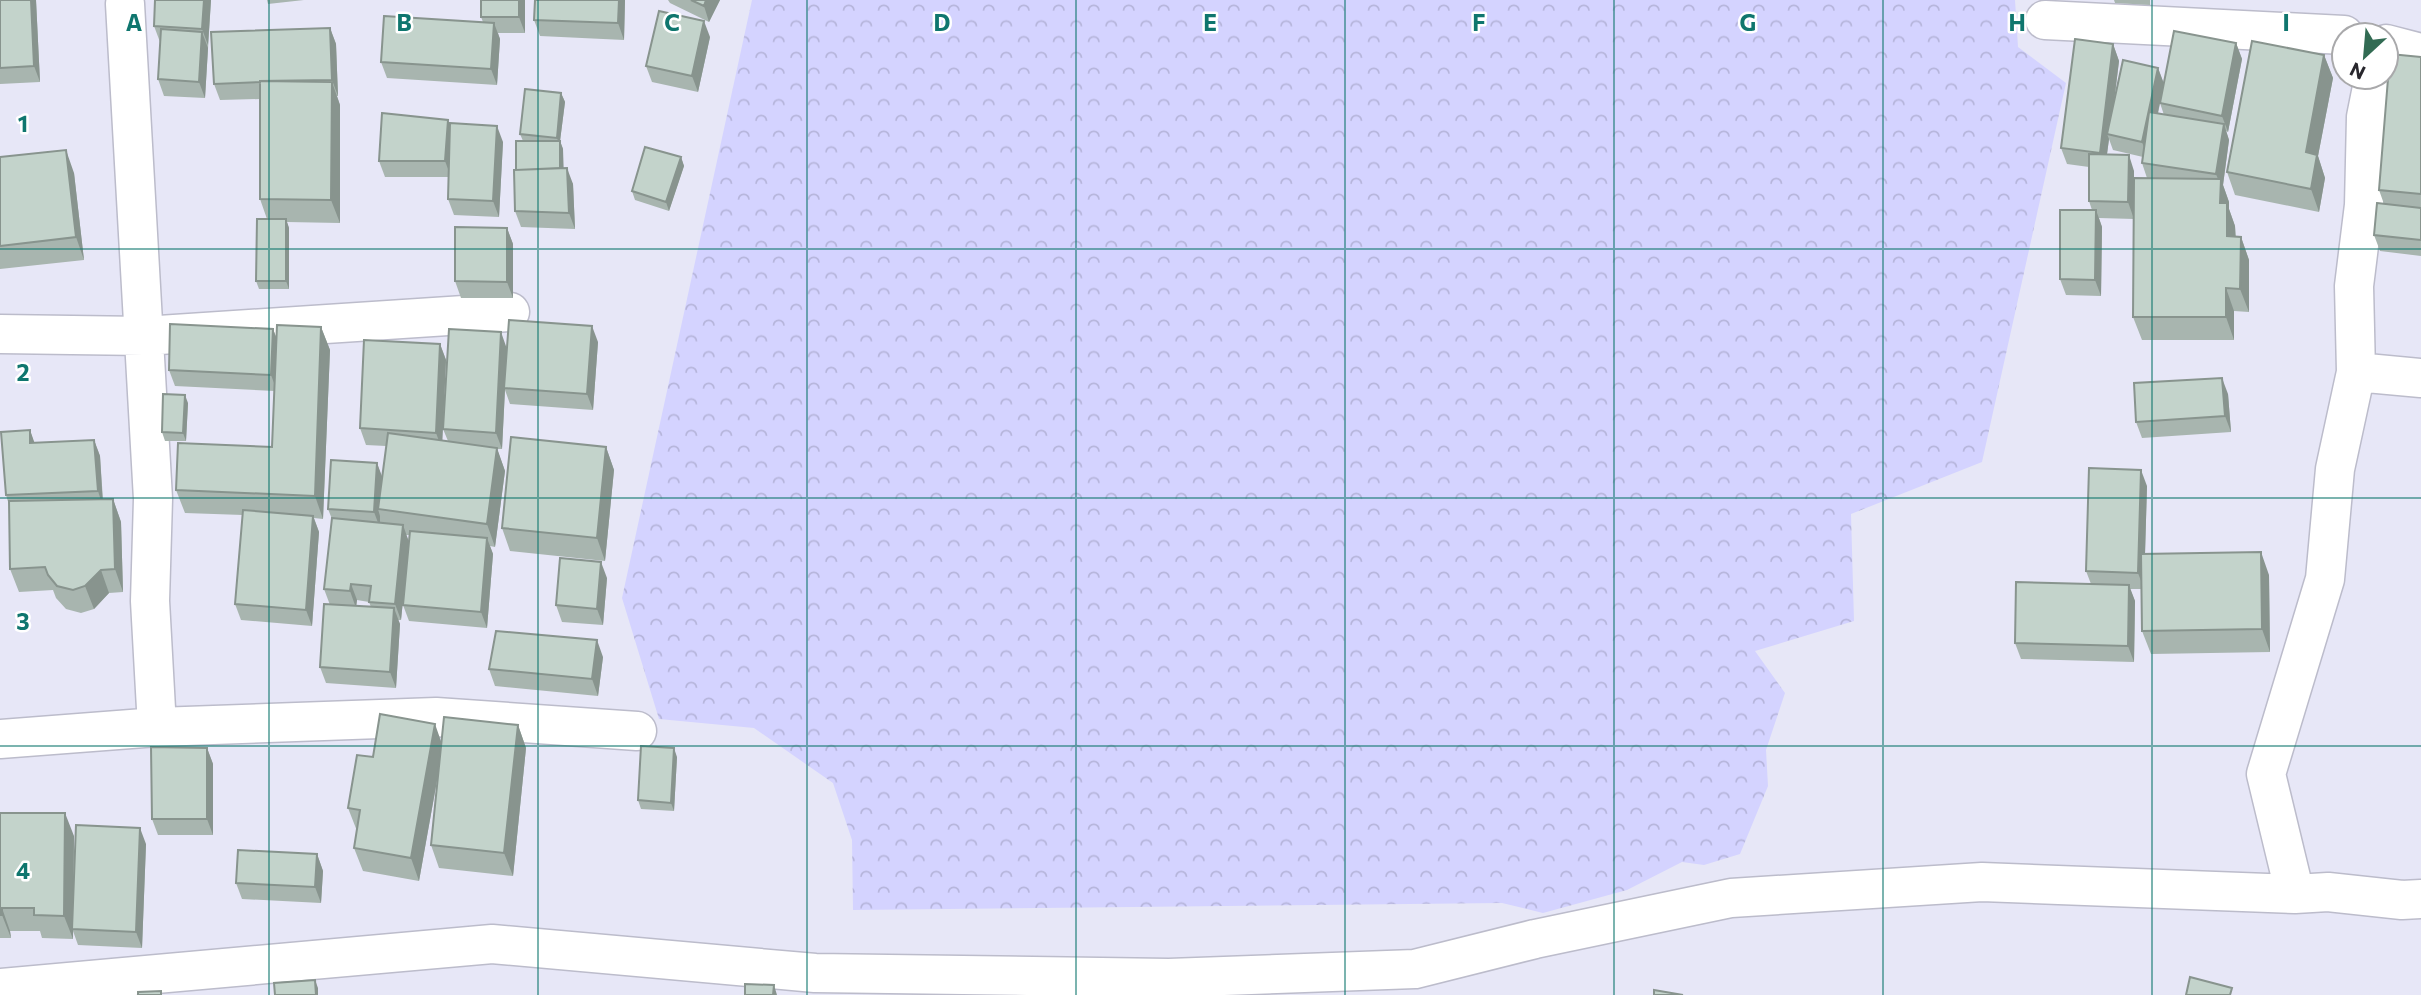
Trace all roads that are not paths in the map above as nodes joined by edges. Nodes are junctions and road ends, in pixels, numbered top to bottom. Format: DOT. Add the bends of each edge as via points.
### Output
graph roads {
  1 [pos="125,4"];
  2 [pos="2046,20"];
  3 [pos="2330,34"];
  4 [pos="2400,48"];
  5 [pos="2421,53"];
  6 [pos="2372,91"];
  7 [pos="510,312"];
  8 [pos="0,334"];
  9 [pos="144,336"];
  10 [pos="2356,372"];
  11 [pos="2421,378"];
  12 [pos="157,727"];
  13 [pos="638,731"];
  14 [pos="0,739"];
  15 [pos="2295,894"];
  16 [pos="2421,899"];
  17 [pos="0,988"];
  1 -- 9 [label="street"];
  2 -- 3 [label="street"];
  4 -- 5 [label="street"];
  6 -- 10 [label="street" via="2354,286"];
  7 -- 9 [label="street"];
  8 -- 9 [label="street"];
  9 -- 12 [label="street" via="153,499 150,601"];
  10 -- 11 [label="street"];
  10 -- 15 [label="street" via="2335,468 2325,579 2266,774"];
  12 -- 13 [label="street" via="436,717"];
  12 -- 14 [label="street"];
  15 -- 16 [label="street"];
  15 -- 17 [label="street" via="1982,882 1731,898 1415,969 1169,978 815,973 492,944"];
}
